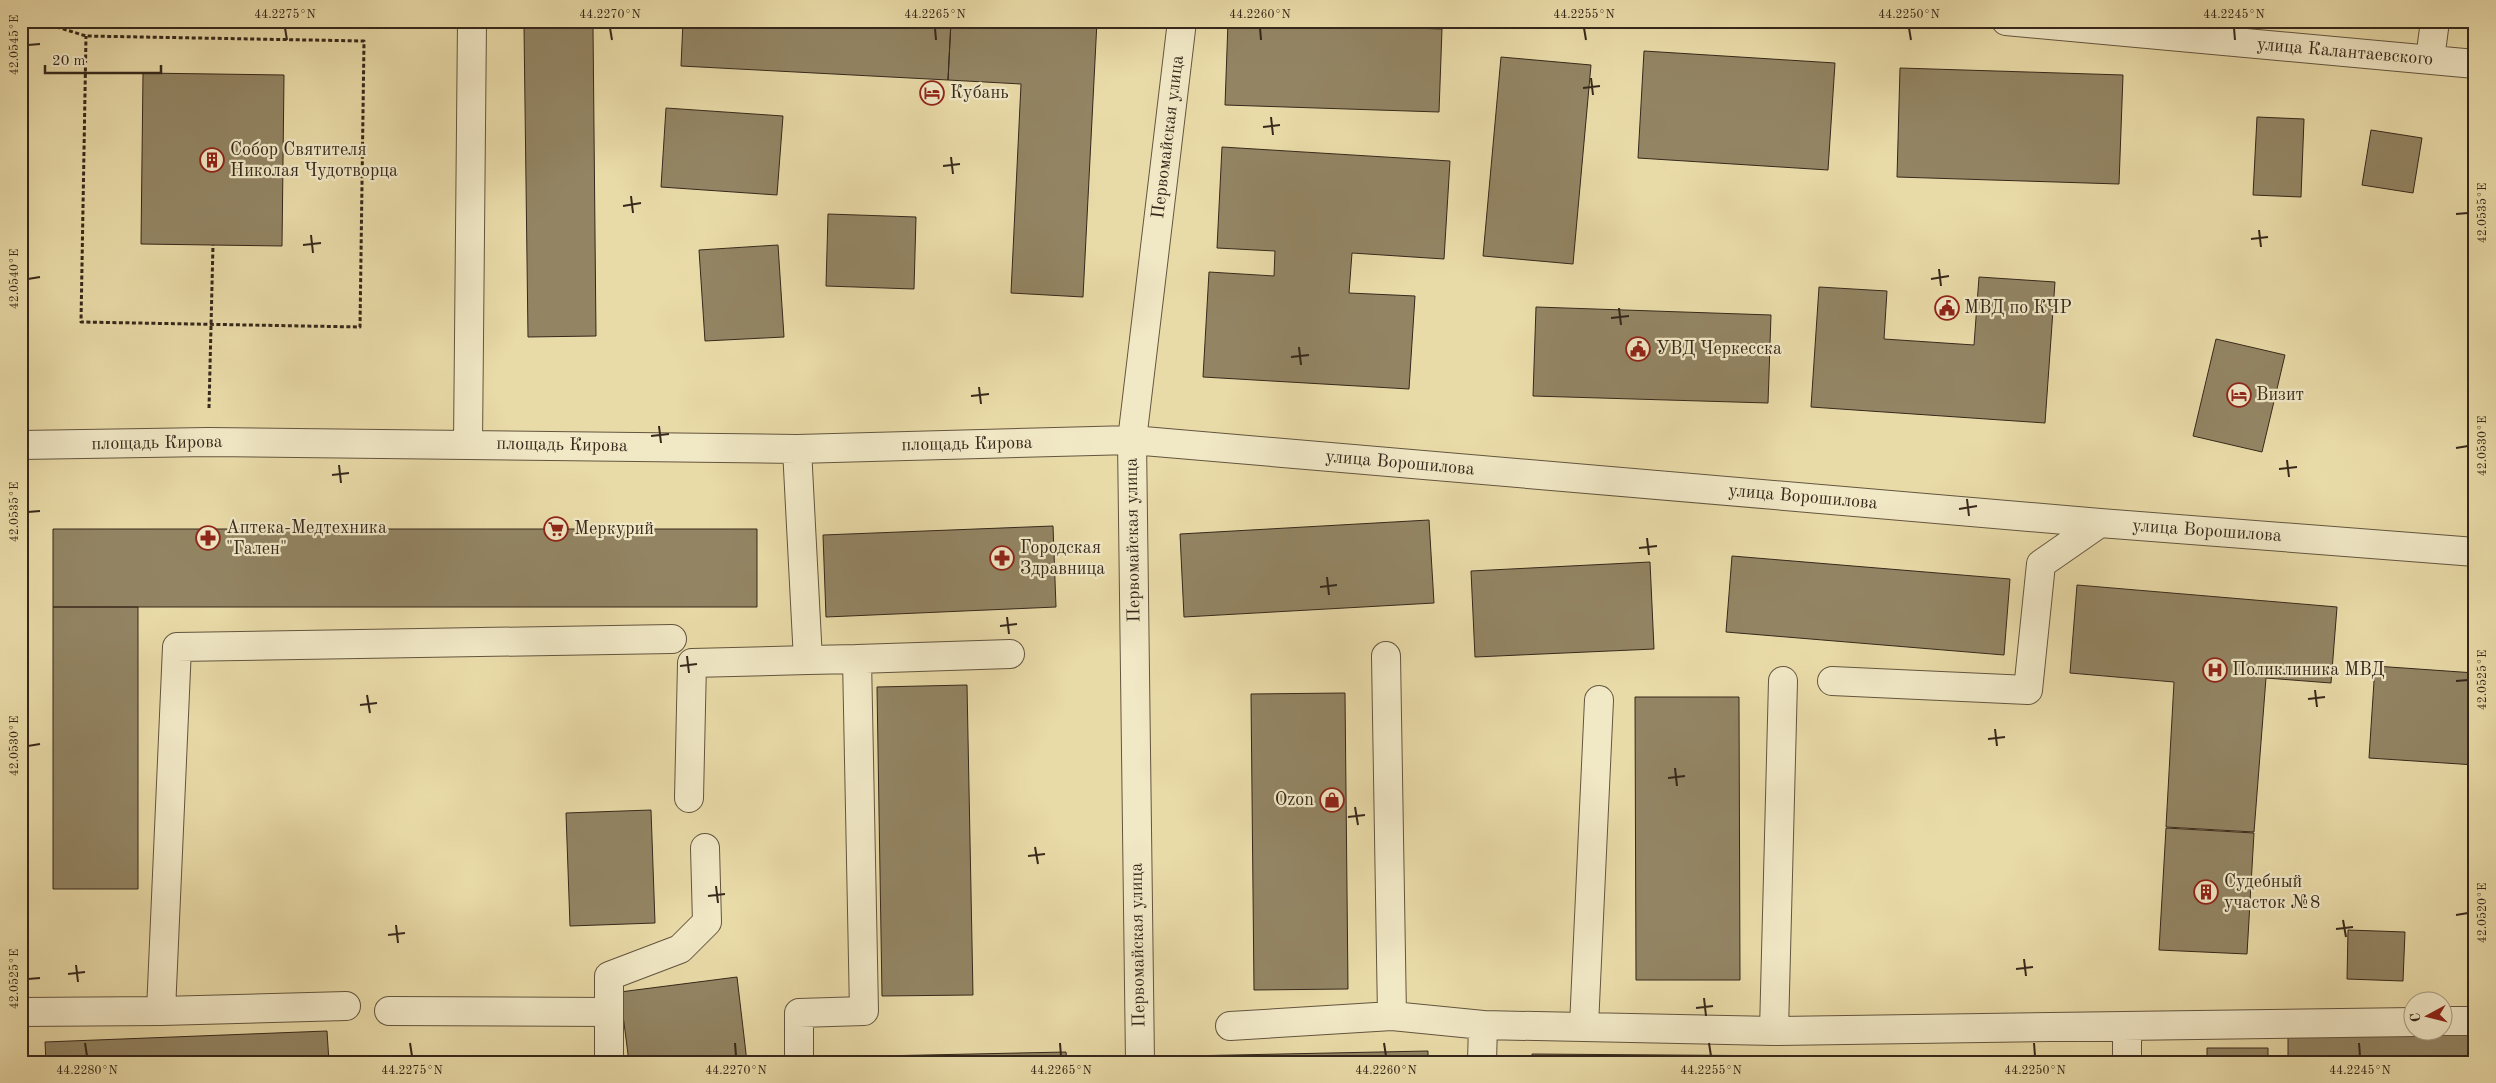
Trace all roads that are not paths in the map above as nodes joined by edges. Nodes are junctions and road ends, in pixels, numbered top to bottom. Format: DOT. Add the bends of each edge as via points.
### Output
graph roads {
  1 [pos="472,21"];
  2 [pos="1182,21"];
  3 [pos="2006,21"];
  4 [pos="2435,21"];
  5 [pos="2430,59"];
  6 [pos="2475,64"];
  7 [pos="1132,440"];
  8 [pos="468,444"];
  9 [pos="21,445"];
  10 [pos="797,449"];
  11 [pos="2100,523"];
  12 [pos="2475,552"];
  13 [pos="672,639"];
  14 [pos="1010,654"];
  15 [pos="1386,656"];
  16 [pos="856,659"];
  17 [pos="808,660"];
  18 [pos="1784,681"];
  19 [pos="1832,681"];
  20 [pos="1600,700"];
  21 [pos="688,798"];
  22 [pos="705,848"];
  23 [pos="346,1006"];
  24 [pos="161,1011"];
  25 [pos="21,1012"];
  26 [pos="389,1012"];
  27 [pos="609,1012"];
  28 [pos="1392,1016"];
  29 [pos="2475,1021"];
  30 [pos="2404,1022"];
  31 [pos="2454,1022"];
  32 [pos="1483,1025"];
  33 [pos="1230,1026"];
  34 [pos="1584,1026"];
  35 [pos="2127,1026"];
  36 [pos="1774,1030"];
  37 [pos="609,1062"];
  38 [pos="799,1062"];
  39 [pos="1140,1062"];
  40 [pos="1482,1062"];
  41 [pos="2127,1062"];
  1 -- 8 [label="street"];
  2 -- 7 [label="street, Первомайская улица"];
  3 -- 5 [label="street, улица Калантаевского"];
  4 -- 5 [label="street"];
  5 -- 6 [label="street, улица Калантаевского"];
  7 -- 10 [label="street, площадь Кирова"];
  7 -- 11 [label="street, улица Ворошилова"];
  7 -- 39 [label="street, Первомайская улица"];
  8 -- 9 [label="street, площадь Кирова" via="208,442"];
  8 -- 10 [label="street, площадь Кирова"];
  10 -- 17 [label="street"];
  11 -- 12 [label="street, улица Ворошилова"];
  11 -- 19 [label="street" via="2041,564 2028,690"];
  13 -- 24 [label="street" via="177,647"];
  14 -- 16 [label="street"];
  15 -- 28 [label="street"];
  16 -- 17 [label="street"];
  16 -- 38 [label="street" via="864,1011 799,1013"];
  17 -- 21 [label="street" via="692,663"];
  18 -- 36 [label="street"];
  20 -- 34 [label="street"];
  22 -- 27 [label="street" via="707,922 680,949 609,976"];
  23 -- 24 [label="street"];
  24 -- 25 [label="street"];
  26 -- 27 [label="street"];
  27 -- 37 [label="street"];
  28 -- 32 [label="street"];
  28 -- 33 [label="street"];
  29 -- 31 [label="street"];
  30 -- 35 [label="street"];
  32 -- 34 [label="street"];
  32 -- 40 [label="street"];
  34 -- 36 [label="street"];
  35 -- 36 [label="street"];
  35 -- 41 [label="street"];
}
